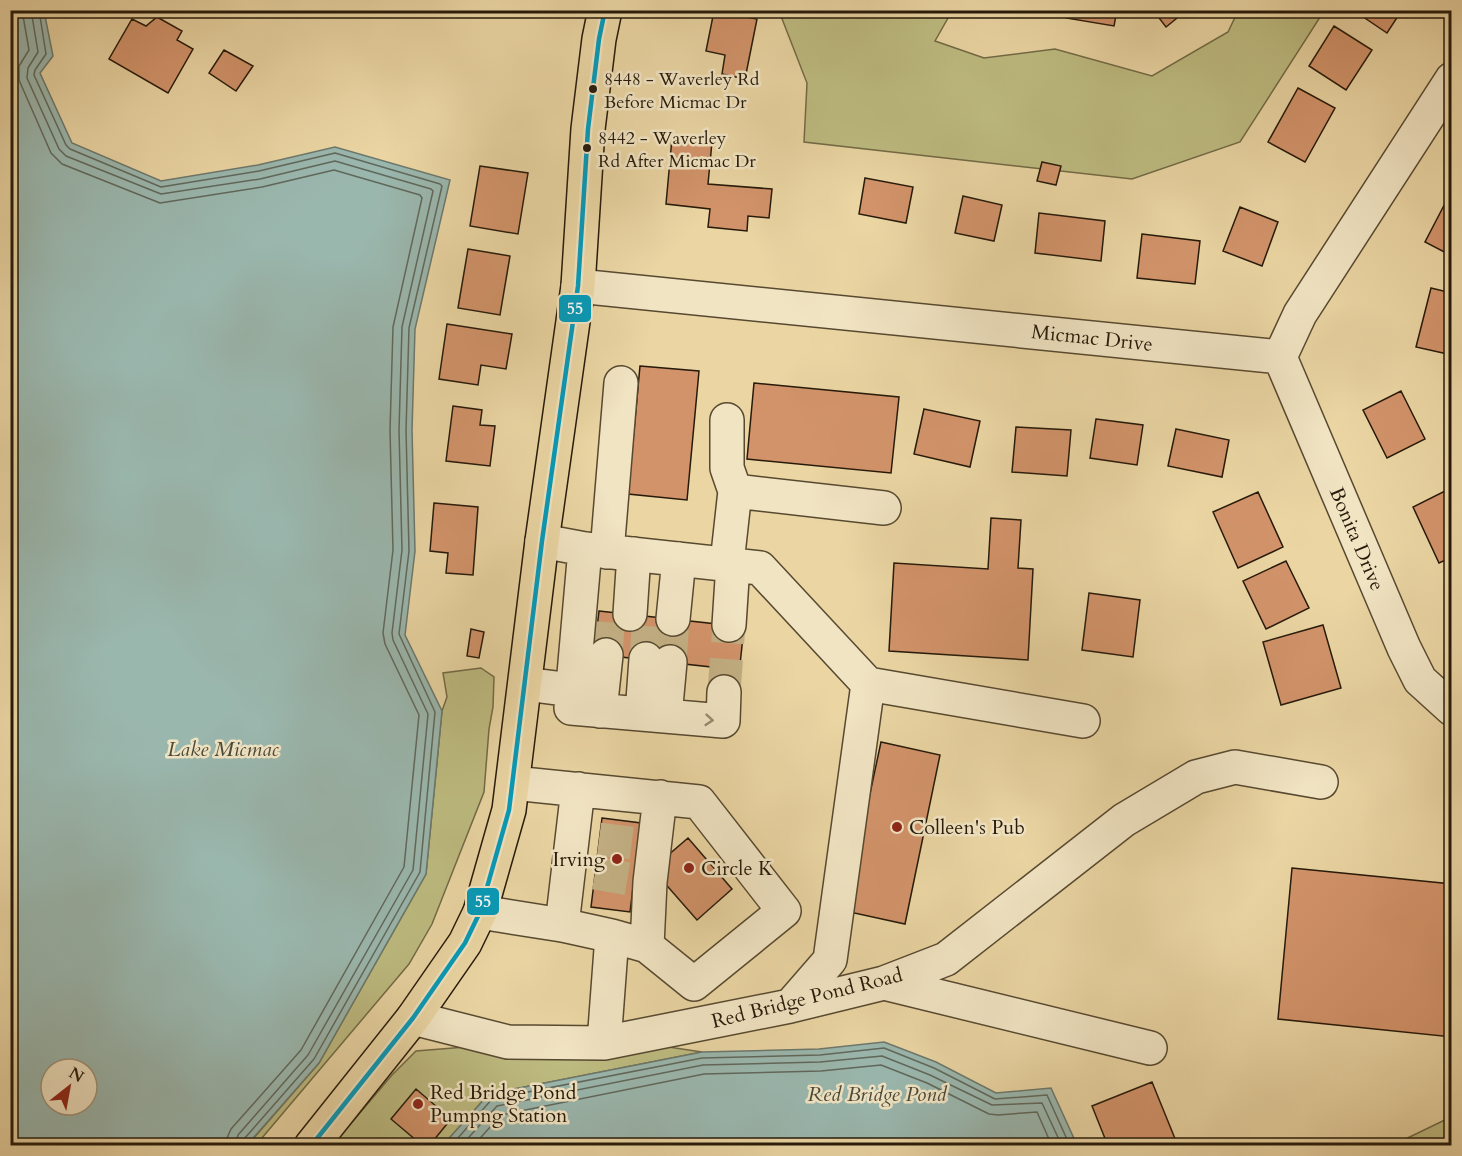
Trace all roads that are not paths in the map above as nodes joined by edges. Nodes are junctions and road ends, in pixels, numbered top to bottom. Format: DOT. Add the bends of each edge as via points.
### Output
graph roads {
  1 [pos="605,10"];
  2 [pos="1452,79"];
  3 [pos="578,286"];
  4 [pos="1280,357"];
  5 [pos="621,383"];
  6 [pos="727,420"];
  7 [pos="735,490"];
  8 [pos="884,508"];
  9 [pos="542,541"];
  10 [pos="629,554"];
  11 [pos="730,564"];
  12 [pos="729,625"];
  13 [pos="525,684"];
  14 [pos="868,684"];
  15 [pos="724,692"];
  16 [pos="612,709"];
  17 [pos="1452,709"];
  18 [pos="1083,721"];
  19 [pos="1321,782"];
  20 [pos="513,783"];
  21 [pos="578,789"];
  22 [pos="660,797"];
  23 [pos="480,912"];
  24 [pos="562,925"];
  25 [pos="612,936"];
  26 [pos="647,946"];
  27 [pos="884,983"];
  28 [pos="790,1006"];
  29 [pos="412,1018"];
  30 [pos="604,1043"];
  31 [pos="1150,1048"];
  32 [pos="311,1146"];
  1 -- 3 [label="main road" via="588,129"];
  2 -- 4 [label="street" via="1300,314"];
  3 -- 4 [label="street, Micmac Drive"];
  3 -- 9 [label="main road"];
  4 -- 17 [label="street, Bonita Drive" via="1404,648 1420,680"];
  5 -- 10 [label="street"];
  6 -- 7 [label="street" via="727,468"];
  7 -- 8 [label="street"];
  7 -- 11 [label="street"];
  9 -- 10 [label="street"];
  9 -- 13 [label="main road"];
  10 -- 10 [label="street" via="640,615"];
  10 -- 11 [label="street"];
  10 -- 16 [label="street"];
  11 -- 12 [label="street"];
  11 -- 14 [label="street" via="760,568"];
  13 -- 16 [label="street"];
  13 -- 20 [label="main road"];
  14 -- 18 [label="street"];
  14 -- 28 [label="street" via="830,960"];
  16 -- 15 [label="street, one-way" via="723,721"];
  16 -- 16 [label="street" via="637,659"];
  19 -- 27 [label="street, Red Bridge Pond Road" via="1235,767 1196,777 1124,820 946,959"];
  20 -- 21 [label="street"];
  20 -- 23 [label="main road"];
  21 -- 22 [label="street"];
  21 -- 24 [label="street" via="586,837 582,872"];
  22 -- 26 [label="street" via="646,846 642,881"];
  22 -- 26 [label="street" via="699,802 784,911 694,984"];
  23 -- 24 [label="street"];
  23 -- 29 [label="main road" via="465,943"];
  24 -- 25 [label="street"];
  25 -- 26 [label="street"];
  25 -- 30 [label="street"];
  27 -- 28 [label="street, Red Bridge Pond Road"];
  27 -- 31 [label="street"];
  28 -- 30 [label="street, Red Bridge Pond Road"];
  29 -- 30 [label="street, Red Bridge Pond Road" via="508,1042"];
  29 -- 32 [label="main road"];
}
